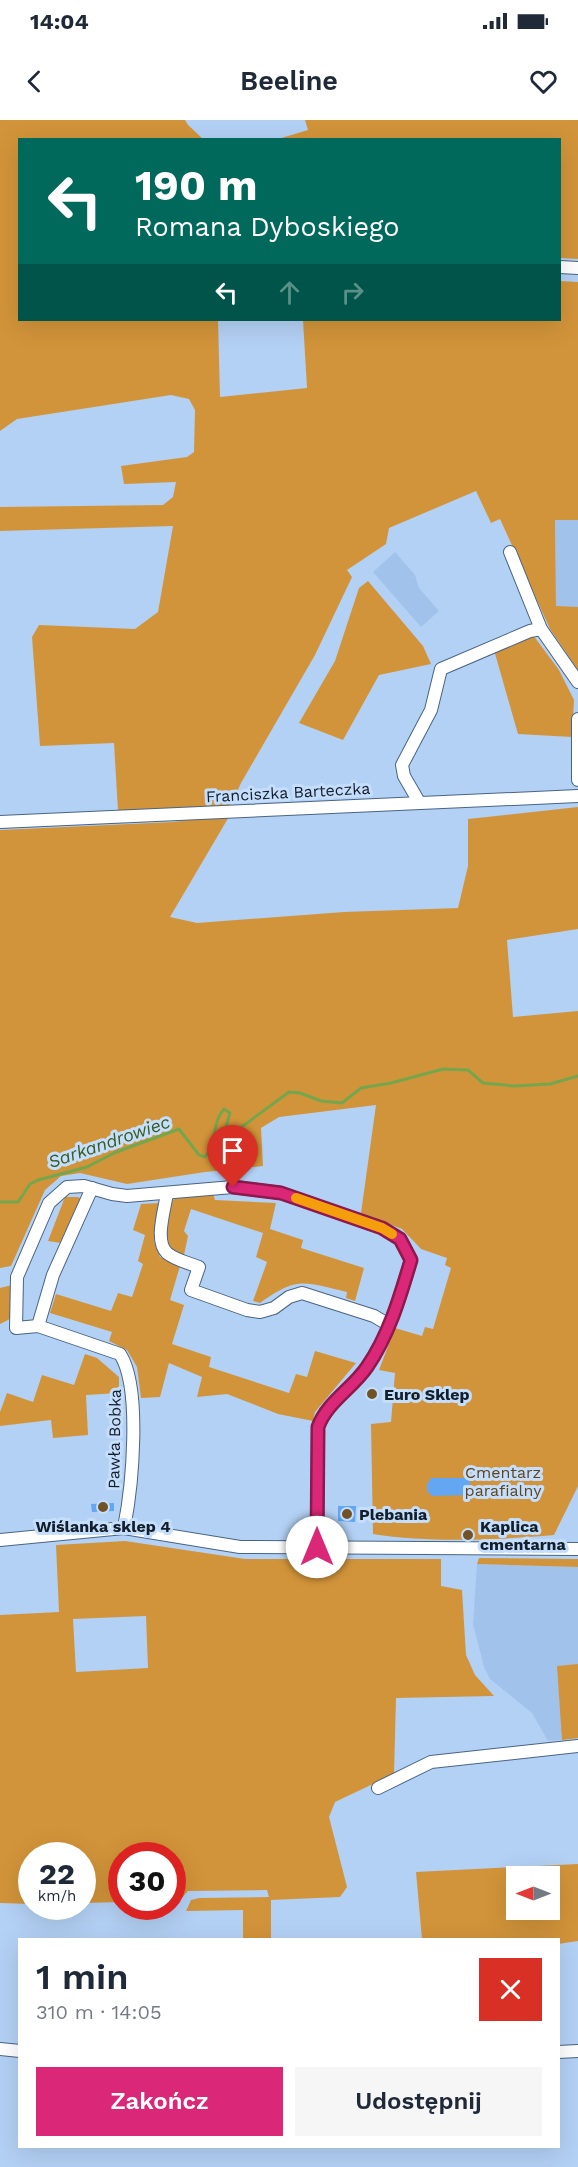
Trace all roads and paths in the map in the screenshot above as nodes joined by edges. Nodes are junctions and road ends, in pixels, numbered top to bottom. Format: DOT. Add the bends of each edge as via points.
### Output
graph roads {
  1 [pos="561,267"];
  2 [pos="578,268"];
  3 [pos="510,552"];
  4 [pos="541,629"];
  5 [pos="578,682"];
  6 [pos="578,719"];
  7 [pos="578,780"];
  8 [pos="578,796"];
  9 [pos="419,802"];
  10 [pos="0,822"];
  11 [pos="92,1188"];
  12 [pos="166,1192"];
  13 [pos="389,1325"];
  14 [pos="38,1326"];
  15 [pos="124,1528"];
  16 [pos="0,1540"];
  17 [pos="317,1547"];
  18 [pos="578,1549"];
  19 [pos="578,1746"];
  20 [pos="378,1788"];
  21 [pos="0,2049"];
  22 [pos="18,2051"];
  23 [pos="578,2051"];
  24 [pos="560,2052"];
  1 -- 2 [label="street"];
  3 -- 4 [label="street"];
  4 -- 5 [label="street"];
  4 -- 9 [label="street" via="441,669 431,710 402,765"];
  6 -- 7 [label="street"];
  8 -- 9 [label="street, Franciszka Barteczka"];
  9 -- 10 [label="street, Franciszka Barteczka"];
  11 -- 12 [label="street" via="128,1196"];
  11 -- 14 [label="street" via="53,1275"];
  11 -- 14 [label="street, Pawła Bobka" via="67,1187 50,1203 17,1278 16,1328"];
  12 -- 13 [label="street" via="161,1240 169,1255 199,1267 191,1290 260,1312 302,1293 374,1316"];
  12 -- 13 [label="street" via="233,1187 281,1193 382,1228 400,1239 411,1260"];
  13 -- 17 [label="street" via="367,1367 323,1412 318,1427"];
  14 -- 15 [label="street, Pawła Bobka" via="120,1354 126,1364 131,1383 132,1465"];
  15 -- 16 [label="street"];
  15 -- 17 [label="street" via="220,1545"];
  17 -- 18 [label="street"];
  19 -- 20 [label="street" via="431,1762"];
  21 -- 22 [label="street"];
  23 -- 24 [label="street"];
}
